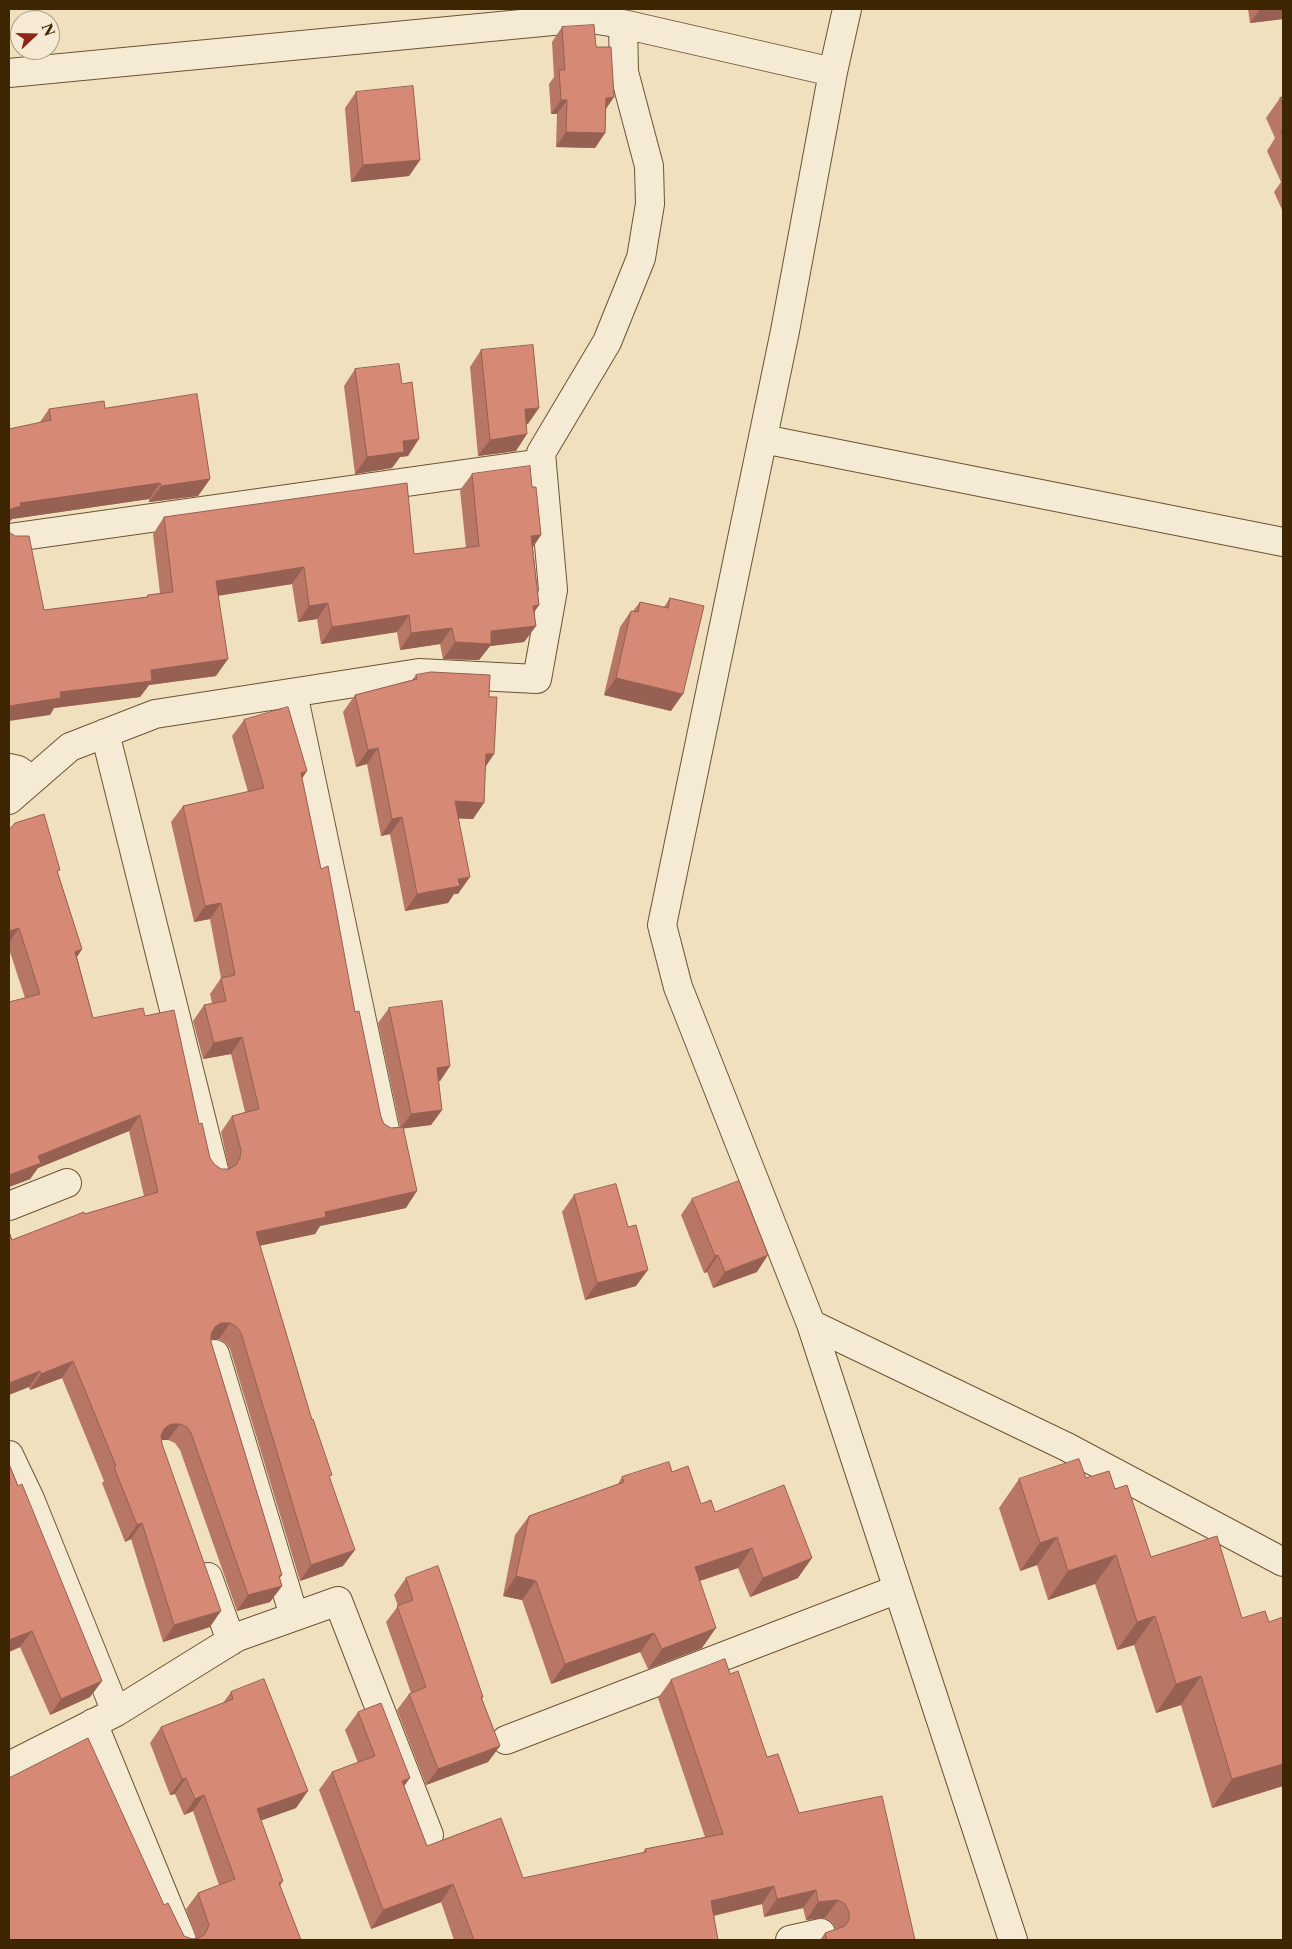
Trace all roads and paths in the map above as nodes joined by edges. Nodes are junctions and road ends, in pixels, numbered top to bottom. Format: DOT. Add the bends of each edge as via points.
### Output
graph roads {
  1 [pos="847,9"];
  2 [pos="623,24"];
  3 [pos="833,72"];
  4 [pos="9,73"];
  5 [pos="763,438"];
  6 [pos="542,463"];
  7 [pos="9,538"];
  8 [pos="1283,542"];
  9 [pos="293,693"];
  10 [pos="106,733"];
  11 [pos="21,774"];
  12 [pos="9,800"];
  13 [pos="385,1130"];
  14 [pos="214,1170"];
  15 [pos="67,1183"];
  16 [pos="9,1206"];
  17 [pos="811,1324"];
  18 [pos="216,1354"];
  19 [pos="9,1455"];
  20 [pos="201,1558"];
  21 [pos="1283,1562"];
  22 [pos="898,1589"];
  23 [pos="294,1616"];
  24 [pos="231,1641"];
  25 [pos="104,1717"];
  26 [pos="506,1740"];
  27 [pos="9,1766"];
  28 [pos="429,1835"];
  29 [pos="820,1933"];
  30 [pos="182,1940"];
  31 [pos="790,1940"];
  32 [pos="1013,1940"];
  1 -- 3 [label="street"];
  2 -- 3 [label="street"];
  2 -- 4 [label="street" via="584,18"];
  2 -- 6 [label="street" via="624,72 649,166 650,204 641,258 607,342 541,453"];
  3 -- 5 [label="street"];
  5 -- 8 [label="street"];
  5 -- 17 [label="street" via="662,925 678,987"];
  6 -- 7 [label="street"];
  6 -- 9 [label="street" via="553,590 537,679 419,673"];
  9 -- 10 [label="street" via="156,714"];
  9 -- 13 [label="street"];
  10 -- 11 [label="street" via="70,747"];
  10 -- 14 [label="street"];
  11 -- 12 [label="street"];
  15 -- 16 [label="street"];
  17 -- 21 [label="street" via="1067,1447"];
  17 -- 22 [label="street"];
  18 -- 23 [label="street"];
  19 -- 25 [label="street" via="30,1499"];
  20 -- 24 [label="street"];
  22 -- 26 [label="street"];
  22 -- 32 [label="street"];
  23 -- 24 [label="street"];
  23 -- 28 [label="street" via="338,1601"];
  24 -- 25 [label="street"];
  25 -- 27 [label="street"];
  25 -- 30 [label="street"];
  29 -- 31 [label="street"];
}
